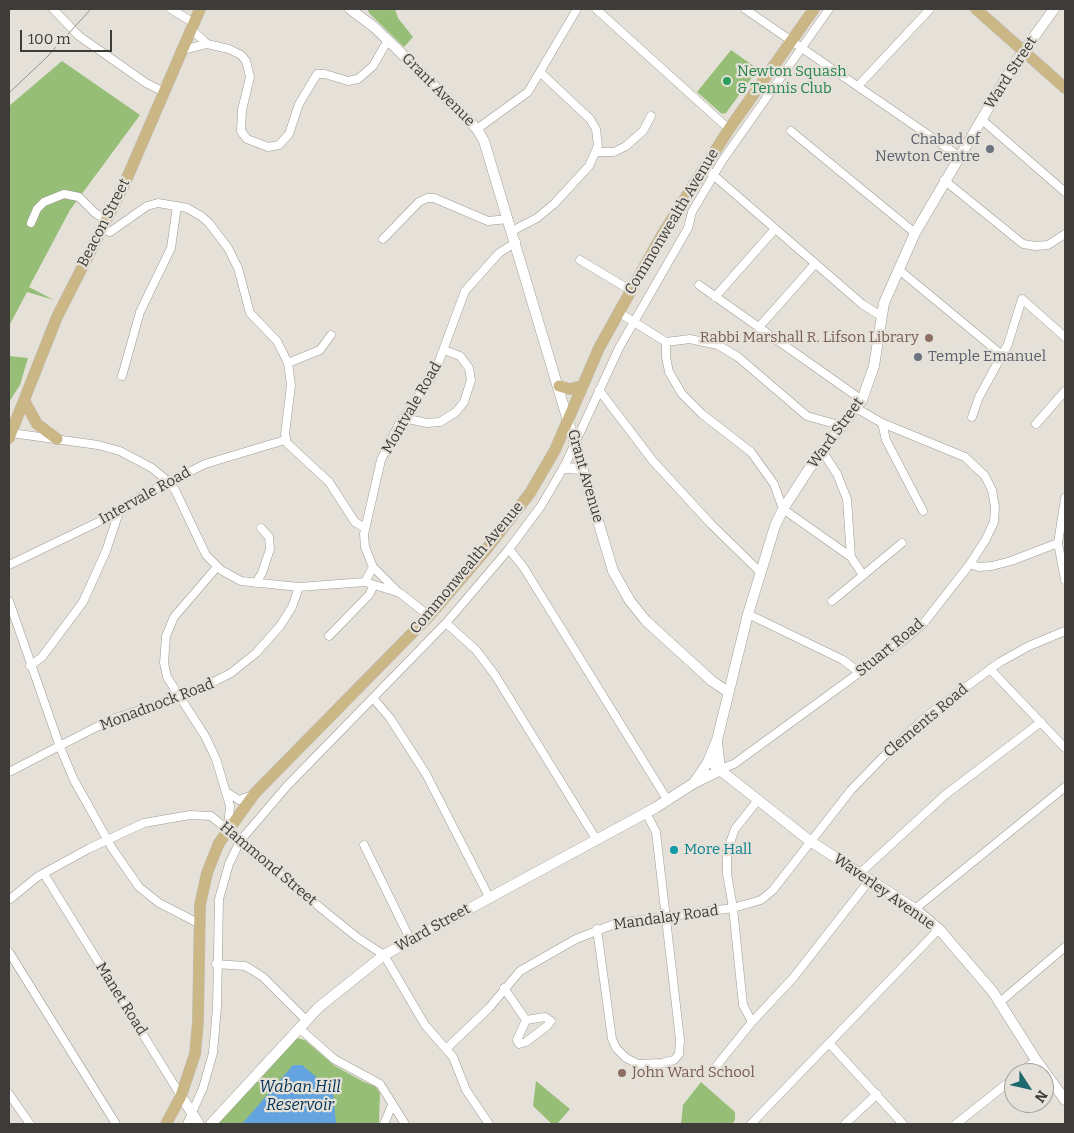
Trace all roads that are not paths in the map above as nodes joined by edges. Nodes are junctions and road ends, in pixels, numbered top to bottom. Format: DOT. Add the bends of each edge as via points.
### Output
graph roads {
  1 [pos="53,9"];
  2 [pos="171,9"];
  3 [pos="200,9"];
  4 [pos="577,9"];
  5 [pos="596,9"];
  6 [pos="745,9"];
  7 [pos="814,9"];
  8 [pos="829,9"];
  9 [pos="930,9"];
  10 [pos="976,9"];
  11 [pos="1054,9"];
  12 [pos="355,10"];
  13 [pos="758,12"];
  14 [pos="193,26"];
  15 [pos="388,40"];
  16 [pos="792,40"];
  17 [pos="207,44"];
  18 [pos="802,47"];
  19 [pos="182,50"];
  20 [pos="1024,51"];
  21 [pos="541,73"];
  22 [pos="858,86"];
  23 [pos="1065,88"];
  24 [pos="164,92"];
  25 [pos="651,116"];
  26 [pos="981,119"];
  27 [pos="477,129"];
  28 [pos="729,129"];
  29 [pos="791,131"];
  30 [pos="597,152"];
  31 [pos="959,156"];
  32 [pos="704,167"];
  33 [pos="714,174"];
  34 [pos="944,180"];
  35 [pos="1065,192"];
  36 [pos="680,205"];
  37 [pos="177,206"];
  38 [pos="692,212"];
  39 [pos="508,219"];
  40 [pos="31,223"];
  41 [pos="104,225"];
  42 [pos="775,229"];
  43 [pos="512,231"];
  44 [pos="915,233"];
  45 [pos="1065,234"];
  46 [pos="383,239"];
  47 [pos="516,242"];
  48 [pos="580,260"];
  49 [pos="815,264"];
  50 [pos="898,269"];
  51 [pos="699,285"];
  52 [pos="630,290"];
  53 [pos="715,297"];
  54 [pos="618,312"];
  55 [pos="881,316"];
  56 [pos="634,321"];
  57 [pos="759,326"];
  58 [pos="331,335"];
  59 [pos="1065,337"];
  60 [pos="666,342"];
  61 [pos="444,350"];
  62 [pos="1002,355"];
  63 [pos="288,363"];
  64 [pos="122,376"];
  65 [pos="559,386"];
  66 [pos="582,386"];
  67 [pos="599,390"];
  68 [pos="1065,390"];
  69 [pos="25,402"];
  70 [pos="859,404"];
  71 [pos="972,417"];
  72 [pos="403,418"];
  73 [pos="568,419"];
  74 [pos="882,423"];
  75 [pos="1036,424"];
  76 [pos="842,426"];
  77 [pos="10,435"];
  78 [pos="57,439"];
  79 [pos="285,440"];
  80 [pos="575,443"];
  81 [pos="822,451"];
  82 [pos="564,468"];
  83 [pos="582,469"];
  84 [pos="169,482"];
  85 [pos="1065,498"];
  86 [pos="783,509"];
  87 [pos="923,511"];
  88 [pos="119,512"];
  89 [pos="261,528"];
  90 [pos="365,528"];
  91 [pos="902,543"];
  92 [pos="1058,543"];
  93 [pos="509,549"];
  94 [pos="850,558"];
  95 [pos="970,564"];
  96 [pos="9,565"];
  97 [pos="217,567"];
  98 [pos="374,567"];
  99 [pos="760,571"];
  100 [pos="863,575"];
  101 [pos="1065,580"];
  102 [pos="365,582"];
  103 [pos="256,583"];
  104 [pos="374,585"];
  105 [pos="299,587"];
  106 [pos="400,593"];
  107 [pos="9,601"];
  108 [pos="832,601"];
  109 [pos="748,614"];
  110 [pos="428,616"];
  111 [pos="446,623"];
  112 [pos="1065,631"];
  113 [pos="329,636"];
  114 [pos="30,666"];
  115 [pos="990,669"];
  116 [pos="860,672"];
  117 [pos="728,692"];
  118 [pos="178,698"];
  119 [pos="372,698"];
  120 [pos="1041,722"];
  121 [pos="717,740"];
  122 [pos="60,747"];
  123 [pos="1065,748"];
  124 [pos="708,762"];
  125 [pos="720,769"];
  126 [pos="9,772"];
  127 [pos="694,783"];
  128 [pos="262,785"];
  129 [pos="1065,787"];
  130 [pos="226,788"];
  131 [pos="668,800"];
  132 [pos="758,800"];
  133 [pos="646,813"];
  134 [pos="228,829"];
  135 [pos="596,839"];
  136 [pos="107,840"];
  137 [pos="240,841"];
  138 [pos="810,841"];
  139 [pos="364,845"];
  140 [pos="44,874"];
  141 [pos="860,874"];
  142 [pos="869,881"];
  143 [pos="489,897"];
  144 [pos="9,900"];
  145 [pos="733,908"];
  146 [pos="914,909"];
  147 [pos="666,916"];
  148 [pos="198,923"];
  149 [pos="597,929"];
  150 [pos="939,929"];
  151 [pos="410,939"];
  152 [pos="1065,947"];
  153 [pos="9,952"];
  154 [pos="384,955"];
  155 [pos="216,964"];
  156 [pos="504,988"];
  157 [pos="1000,1002"];
  158 [pos="526,1020"];
  159 [pos="752,1022"];
  160 [pos="303,1024"];
  161 [pos="829,1043"];
  162 [pos="447,1048"];
  163 [pos="1036,1060"];
  164 [pos="1032,1063"];
  165 [pos="714,1069"];
  166 [pos="1004,1086"];
  167 [pos="9,1094"];
  168 [pos="877,1094"];
  169 [pos="181,1096"];
  170 [pos="1065,1100"];
  171 [pos="392,1105"];
  172 [pos="190,1120"];
  173 [pos="30,1124"];
  174 [pos="116,1124"];
  175 [pos="166,1124"];
  176 [pos="199,1124"];
  177 [pos="211,1124"];
  178 [pos="384,1124"];
  179 [pos="405,1124"];
  180 [pos="489,1124"];
  181 [pos="751,1124"];
  182 [pos="845,1124"];
  183 [pos="903,1124"];
  184 [pos="956,1124"];
  1 -- 24 [label="street" via="84,40"];
  2 -- 14 [label="street"];
  3 -- 14 [label="main road, Beacon Street"];
  4 -- 21 [label="street"];
  5 -- 28 [label="street"];
  6 -- 13 [label="street"];
  7 -- 16 [label="main road, Commonwealth Avenue"];
  8 -- 18 [label="street, Commonwealth Avenue"];
  9 -- 22 [label="street"];
  10 -- 20 [label="main road"];
  11 -- 20 [label="street, Ward Street"];
  12 -- 15 [label="street, Grant Avenue"];
  13 -- 16 [label="street"];
  14 -- 17 [label="street"];
  14 -- 19 [label="main road, Beacon Street"];
  15 -- 17 [label="street" via="373,66 358,79 348,81 320,73 312,77 289,134 279,145 268,147 247,139 241,131 250,77 246,61 229,49"];
  15 -- 27 [label="street, Grant Avenue"];
  16 -- 18 [label="street"];
  16 -- 28 [label="main road, Commonwealth Avenue"];
  17 -- 19 [label="street"];
  18 -- 22 [label="street"];
  18 -- 33 [label="street, Commonwealth Avenue"];
  19 -- 24 [label="main road, Beacon Street"];
  20 -- 23 [label="main road"];
  20 -- 26 [label="street, Ward Street"];
  21 -- 27 [label="street" via="528,92"];
  21 -- 30 [label="street" via="594,124 598,135"];
  22 -- 31 [label="street"];
  24 -- 41 [label="main road, Beacon Street"];
  25 -- 30 [label="street" via="643,131 626,146 614,152"];
  26 -- 31 [label="street, Ward Street"];
  26 -- 35 [label="street"];
  27 -- 39 [label="street, Grant Avenue" via="493,164"];
  28 -- 32 [label="main road, Commonwealth Avenue"];
  29 -- 44 [label="street"];
  30 -- 43 [label="street" via="589,166 554,204 537,218"];
  31 -- 34 [label="street, Ward Street"];
  32 -- 33 [label="street"];
  32 -- 36 [label="main road, Commonwealth Avenue"];
  33 -- 38 [label="street, Commonwealth Avenue"];
  33 -- 42 [label="street"];
  34 -- 44 [label="street, Ward Street"];
  34 -- 45 [label="street" via="1023,244 1048,245"];
  36 -- 38 [label="street"];
  36 -- 52 [label="main road, Commonwealth Avenue"];
  37 -- 41 [label="street" via="150,204 110,232"];
  37 -- 63 [label="street" via="201,216 216,232 238,268 250,313 277,341"];
  37 -- 64 [label="street" via="171,248 140,312"];
  38 -- 56 [label="street, Commonwealth Avenue" via="688,228"];
  39 -- 43 [label="street, Grant Avenue"];
  39 -- 46 [label="street" via="488,221 427,198 416,204"];
  40 -- 41 [label="street" via="40,206 52,197 64,194 79,197"];
  41 -- 69 [label="main road, Beacon Street" via="54,323"];
  42 -- 49 [label="street"];
  42 -- 53 [label="street"];
  43 -- 47 [label="street, Grant Avenue"];
  44 -- 50 [label="street, Ward Street"];
  47 -- 61 [label="street, Montvale Road" via="499,253 465,291"];
  47 -- 65 [label="street, Grant Avenue"];
  48 -- 52 [label="street"];
  49 -- 55 [label="street" via="868,309"];
  49 -- 57 [label="street"];
  50 -- 55 [label="street, Ward Street"];
  50 -- 62 [label="street"];
  51 -- 53 [label="street, Stuart Road"];
  52 -- 54 [label="main road, Commonwealth Avenue"];
  53 -- 57 [label="street, Stuart Road"];
  54 -- 56 [label="street"];
  54 -- 66 [label="main road, Commonwealth Avenue"];
  55 -- 70 [label="street, Ward Street" via="874,366"];
  56 -- 60 [label="street"];
  56 -- 67 [label="street, Commonwealth Avenue"];
  57 -- 70 [label="street, Stuart Road"];
  58 -- 63 [label="street" via="320,350"];
  59 -- 62 [label="street" via="1022,300"];
  60 -- 76 [label="street" via="690,339 718,345 731,352 807,416"];
  60 -- 86 [label="street" via="669,372 682,394 702,414 752,452 774,484"];
  61 -- 72 [label="street, Montvale Road" via="435,372"];
  61 -- 72 [label="street" via="460,356 469,368 471,380 464,402 456,412 439,422"];
  62 -- 71 [label="street"];
  63 -- 79 [label="street" via="291,385"];
  65 -- 66 [label="main road" via="571,389"];
  65 -- 73 [label="street, Grant Avenue"];
  66 -- 73 [label="main road, Commonwealth Avenue"];
  67 -- 80 [label="street, Commonwealth Avenue"];
  67 -- 99 [label="street" via="653,461"];
  68 -- 75 [label="street"];
  69 -- 77 [label="main road, Beacon Street"];
  69 -- 78 [label="main road" via="38,425"];
  70 -- 74 [label="street, Stuart Road"];
  70 -- 76 [label="street, Ward Street"];
  72 -- 90 [label="street, Montvale Road" via="381,460"];
  73 -- 80 [label="street, Grant Avenue"];
  73 -- 110 [label="main road, Commonwealth Avenue" via="530,493"];
  74 -- 87 [label="street" via="890,448"];
  74 -- 95 [label="street, Stuart Road" via="965,457 985,476 992,490 994,522"];
  76 -- 81 [label="street, Ward Street"];
  77 -- 78 [label="street"];
  78 -- 84 [label="street" via="120,452 152,468"];
  79 -- 84 [label="street, Intervale Road" via="215,460"];
  79 -- 90 [label="street" via="329,482 355,522"];
  80 -- 82 [label="street, Commonwealth Avenue"];
  80 -- 83 [label="street, Grant Avenue"];
  81 -- 86 [label="street, Ward Street"];
  81 -- 94 [label="street" via="837,474 847,499"];
  82 -- 83 [label="street"];
  82 -- 93 [label="street, Commonwealth Avenue"];
  83 -- 117 [label="street, Grant Avenue" via="613,571 630,601 657,631"];
  84 -- 88 [label="street, Intervale Road"];
  84 -- 97 [label="street" via="180,498 202,549"];
  85 -- 92 [label="street"];
  86 -- 94 [label="street"];
  86 -- 99 [label="street, Ward Street"];
  88 -- 96 [label="street, Intervale Road"];
  88 -- 114 [label="street" via="83,602 42,657"];
  89 -- 103 [label="street" via="269,537 270,549"];
  90 -- 98 [label="street, Montvale Road" via="364,544"];
  91 -- 100 [label="street"];
  92 -- 95 [label="street" via="1001,564 979,567"];
  92 -- 101 [label="street"];
  93 -- 111 [label="street, Commonwealth Avenue"];
  93 -- 131 [label="street" via="524,568"];
  94 -- 100 [label="street"];
  95 -- 116 [label="street, Stuart Road" via="923,624"];
  97 -- 103 [label="street" via="241,581"];
  97 -- 118 [label="street" via="180,608 166,636 165,670"];
  98 -- 102 [label="street"];
  98 -- 106 [label="street, Montvale Road"];
  99 -- 109 [label="street, Ward Street"];
  100 -- 108 [label="street"];
  102 -- 104 [label="street"];
  102 -- 105 [label="street"];
  103 -- 105 [label="street"];
  104 -- 106 [label="street"];
  104 -- 113 [label="street" via="369,595"];
  105 -- 118 [label="street, Monadnock Road" via="289,613 256,652 220,680"];
  106 -- 110 [label="street, Montvale Road"];
  107 -- 114 [label="street"];
  109 -- 116 [label="street" via="843,660"];
  109 -- 117 [label="street, Ward Street"];
  110 -- 128 [label="main road, Commonwealth Avenue"];
  111 -- 119 [label="street, Commonwealth Avenue"];
  111 -- 135 [label="street" via="476,650 495,676"];
  112 -- 115 [label="street, Clements Road" via="1029,646"];
  114 -- 122 [label="street"];
  115 -- 120 [label="street"];
  115 -- 138 [label="street, Clements Road" via="928,715 888,752 851,790"];
  116 -- 125 [label="street, Stuart Road" via="734,764"];
  117 -- 121 [label="street, Ward Street"];
  118 -- 122 [label="street, Monadnock Road" via="112,719"];
  118 -- 130 [label="street" via="205,736"];
  119 -- 137 [label="street, Commonwealth Avenue" via="287,786"];
  119 -- 143 [label="street" via="390,718 426,774"];
  120 -- 123 [label="street"];
  120 -- 141 [label="street" via="945,795"];
  121 -- 124 [label="street, Ward Street"];
  121 -- 125 [label="street, Ward Street"];
  122 -- 126 [label="street, Monadnock Road"];
  122 -- 136 [label="street"];
  124 -- 125 [label="street, Waverley Avenue"];
  124 -- 127 [label="street, Ward Street"];
  125 -- 127 [label="street, Ward Street"];
  125 -- 132 [label="street, Waverley Avenue"];
  127 -- 131 [label="street, Ward Street"];
  128 -- 130 [label="street" via="242,800 233,798"];
  128 -- 134 [label="main road, Commonwealth Avenue"];
  129 -- 146 [label="street"];
  130 -- 134 [label="street" via="230,812"];
  131 -- 133 [label="street, Ward Street"];
  132 -- 138 [label="street, Waverley Avenue"];
  132 -- 145 [label="street" via="735,829 728,846 727,874"];
  133 -- 135 [label="street, Ward Street"];
  133 -- 147 [label="street" via="656,832"];
  134 -- 136 [label="street, Hammond Street" via="211,816 190,815 144,823"];
  134 -- 137 [label="street, Hammond Street"];
  134 -- 148 [label="main road, Commonwealth Avenue" via="207,873"];
  135 -- 143 [label="street, Ward Street"];
  136 -- 140 [label="street, Hammond Street"];
  136 -- 148 [label="street" via="139,887 159,904"];
  137 -- 154 [label="street, Hammond Street" via="358,938"];
  137 -- 155 [label="street, Commonwealth Avenue" via="222,887"];
  138 -- 141 [label="street, Waverley Avenue"];
  138 -- 145 [label="street, Mandalay Road" via="773,890 761,900"];
  139 -- 151 [label="street"];
  140 -- 144 [label="street, Hammond Street" via="18,890"];
  140 -- 169 [label="street, Manet Road"];
  141 -- 142 [label="street, Waverley Avenue"];
  142 -- 146 [label="street, Waverley Avenue"];
  142 -- 159 [label="street" via="793,978"];
  143 -- 151 [label="street, Ward Street"];
  145 -- 147 [label="street, Mandalay Road"];
  145 -- 159 [label="street" via="743,1005"];
  146 -- 150 [label="street, Waverley Avenue"];
  147 -- 149 [label="street, Mandalay Road"];
  147 -- 149 [label="street" via="680,1040 679,1054 672,1061 638,1064 616,1048 612,1039"];
  148 -- 169 [label="main road, Commonwealth Avenue" via="196,1045"];
  149 -- 156 [label="street, Mandalay Road" via="525,968"];
  150 -- 157 [label="street, Waverley Avenue"];
  150 -- 161 [label="street"];
  151 -- 154 [label="street, Ward Street"];
  152 -- 157 [label="street"];
  153 -- 174 [label="street"];
  154 -- 160 [label="street, Ward Street" via="332,995"];
  154 -- 162 [label="street" via="425,1025"];
  155 -- 160 [label="street" via="245,966 263,977"];
  155 -- 172 [label="street, Commonwealth Avenue" via="213,1053"];
  156 -- 158 [label="street"];
  156 -- 162 [label="street, Mandalay Road" via="489,1008"];
  157 -- 163 [label="street, Waverley Avenue"];
  158 -- 158 [label="street" via="517,1040 519,1044 551,1022 545,1017"];
  159 -- 165 [label="street"];
  160 -- 171 [label="street" via="334,1059 380,1084"];
  160 -- 177 [label="street, Ward Street"];
  161 -- 168 [label="street"];
  161 -- 181 [label="street"];
  162 -- 180 [label="street" via="469,1095"];
  163 -- 164 [label="street"];
  163 -- 170 [label="street, Waverley Avenue"];
  166 -- 184 [label="street"];
  167 -- 173 [label="street"];
  168 -- 182 [label="street"];
  168 -- 183 [label="street"];
  169 -- 172 [label="street, Manet Road"];
  169 -- 175 [label="main road, Commonwealth Avenue"];
  171 -- 178 [label="street"];
  171 -- 179 [label="street"];
  172 -- 176 [label="street, Manet Road"];
}
